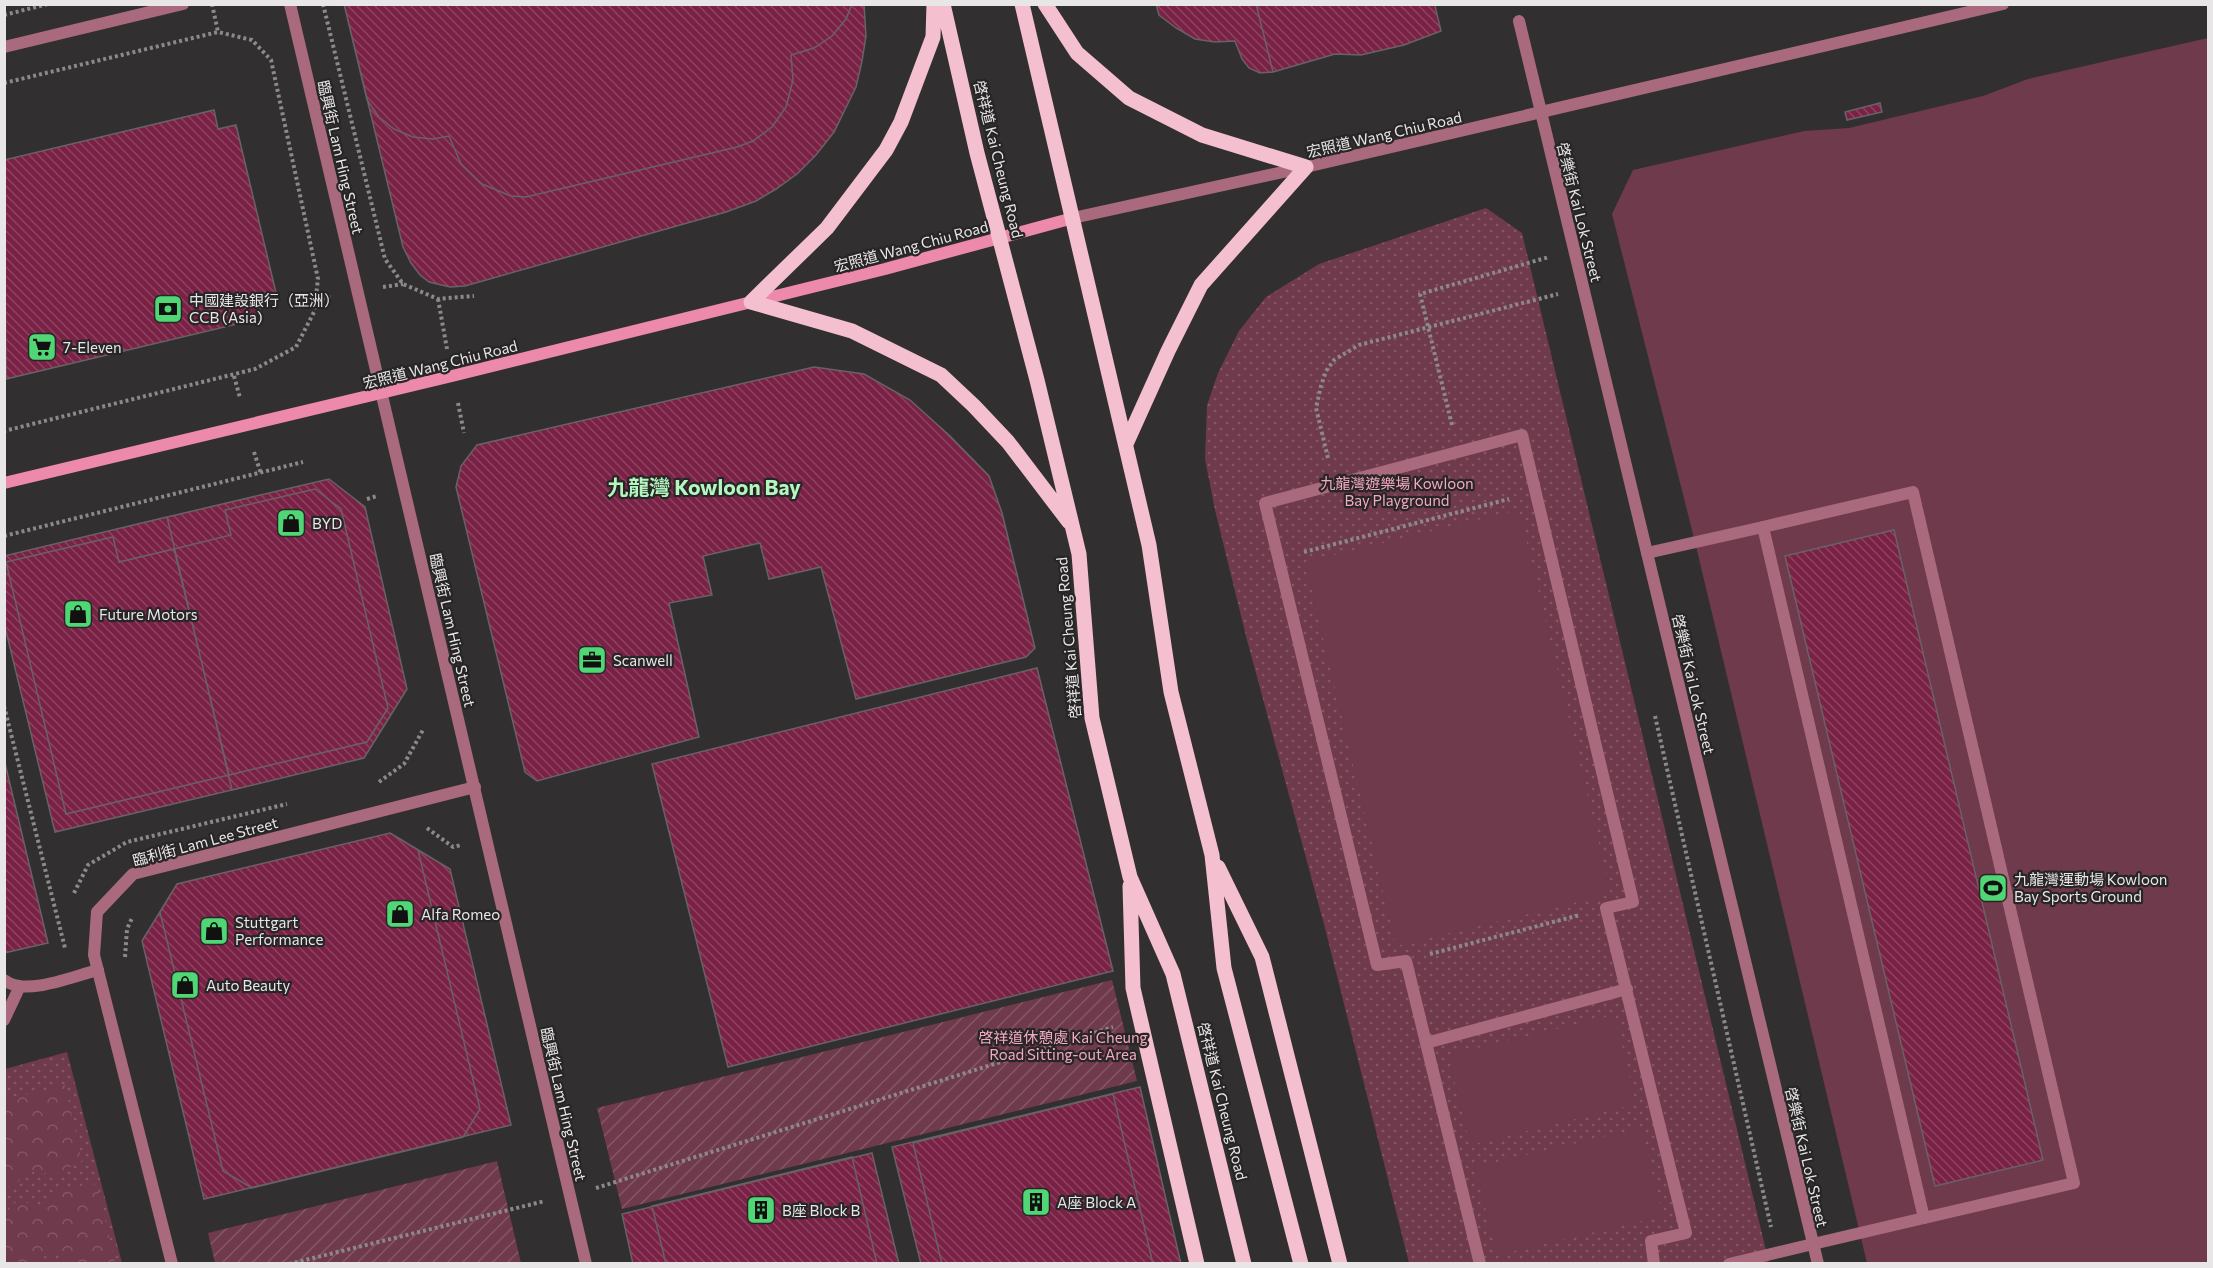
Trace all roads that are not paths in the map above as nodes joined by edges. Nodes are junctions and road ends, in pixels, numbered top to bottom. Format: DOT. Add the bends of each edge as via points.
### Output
graph roads {
  1 [pos="183,4"];
  2 [pos="290,4"];
  3 [pos="934,4"];
  4 [pos="943,4"];
  5 [pos="1022,4"];
  6 [pos="1045,4"];
  7 [pos="2003,4"];
  8 [pos="1519,21"];
  9 [pos="4,47"];
  10 [pos="1541,112"];
  11 [pos="1306,167"];
  12 [pos="1073,218"];
  13 [pos="1000,237"];
  14 [pos="752,302"];
  15 [pos="382,393"];
  16 [pos="1126,444"];
  17 [pos="4,483"];
  18 [pos="1073,527"];
  19 [pos="1763,527"];
  20 [pos="1647,553"];
  21 [pos="475,787"];
  22 [pos="1212,855"];
  23 [pos="1130,877"];
  24 [pos="98,970"];
  25 [pos="4,980"];
  26 [pos="20,986"];
  27 [pos="1627,989"];
  28 [pos="4,1020"];
  29 [pos="1426,1043"];
  30 [pos="1924,1218"];
  31 [pos="1813,1244"];
  32 [pos="172,1263"];
  33 [pos="586,1263"];
  34 [pos="1197,1263"];
  35 [pos="1244,1263"];
  36 [pos="1301,1263"];
  37 [pos="1340,1263"];
  38 [pos="1480,1263"];
  39 [pos="1654,1263"];
  40 [pos="1729,1263"];
  41 [pos="1818,1263"];
  1 -- 9 [label="street"];
  2 -- 15 [label="street, 臨興街 Lam Hing Street"];
  3 -- 14 [label="main road" via="933,37 901,122 886,150 827,228"];
  4 -- 13 [label="main road, 啓祥道 Kai Cheung Road"];
  5 -- 12 [label="main road"];
  6 -- 11 [label="main road" via="1077,53 1130,99 1202,135"];
  7 -- 10 [label="street, 宏照道 Wang Chiu Road"];
  8 -- 10 [label="street, 啓樂街 Kai Lok Street"];
  10 -- 11 [label="street, 宏照道 Wang Chiu Road"];
  10 -- 20 [label="street, 啓樂街 Kai Lok Street"];
  11 -- 12 [label="street, 宏照道 Wang Chiu Road"];
  11 -- 16 [label="main road" via="1201,285"];
  12 -- 13 [label="main road, 宏照道 Wang Chiu Road"];
  12 -- 16 [label="main road"];
  13 -- 14 [label="main road, 宏照道 Wang Chiu Road"];
  13 -- 18 [label="main road, 啓祥道 Kai Cheung Road"];
  14 -- 15 [label="main road, 宏照道 Wang Chiu Road"];
  14 -- 18 [label="main road" via="852,331 940,375 1008,442"];
  15 -- 17 [label="main road, 宏照道 Wang Chiu Road"];
  15 -- 21 [label="street, 臨興街 Lam Hing Street"];
  16 -- 22 [label="main road" via="1149,545 1171,692"];
  18 -- 23 [label="main road, 啓祥道 Kai Cheung Road" via="1092,718"];
  19 -- 20 [label="street"];
  19 -- 30 [label="street"];
  19 -- 30 [label="street" via="1912,492 2074,1183"];
  20 -- 31 [label="street, 啓樂街 Kai Lok Street"];
  21 -- 24 [label="street, 臨利街 Lam Lee Street" via="133,874 97,912 94,955"];
  21 -- 33 [label="street, 臨興街 Lam Hing Street"];
  22 -- 36 [label="main road" via="1224,968"];
  22 -- 37 [label="main road" via="1262,957"];
  23 -- 34 [label="main road" via="1133,988"];
  23 -- 35 [label="main road, 啓祥道 Kai Cheung Road" via="1173,974"];
  24 -- 26 [label="street" via="29,988"];
  24 -- 32 [label="street, 臨利街 Lam Lee Street"];
  25 -- 26 [label="street"];
  26 -- 28 [label="street"];
  27 -- 29 [label="street"];
  27 -- 29 [label="street" via="1606,908 1633,902 1522,435 1265,503 1377,965 1406,961"];
  27 -- 39 [label="street" via="1686,1233 1651,1241"];
  29 -- 38 [label="street"];
  30 -- 31 [label="street"];
  31 -- 40 [label="street"];
  31 -- 41 [label="street, 啓樂街 Kai Lok Street"];
}
